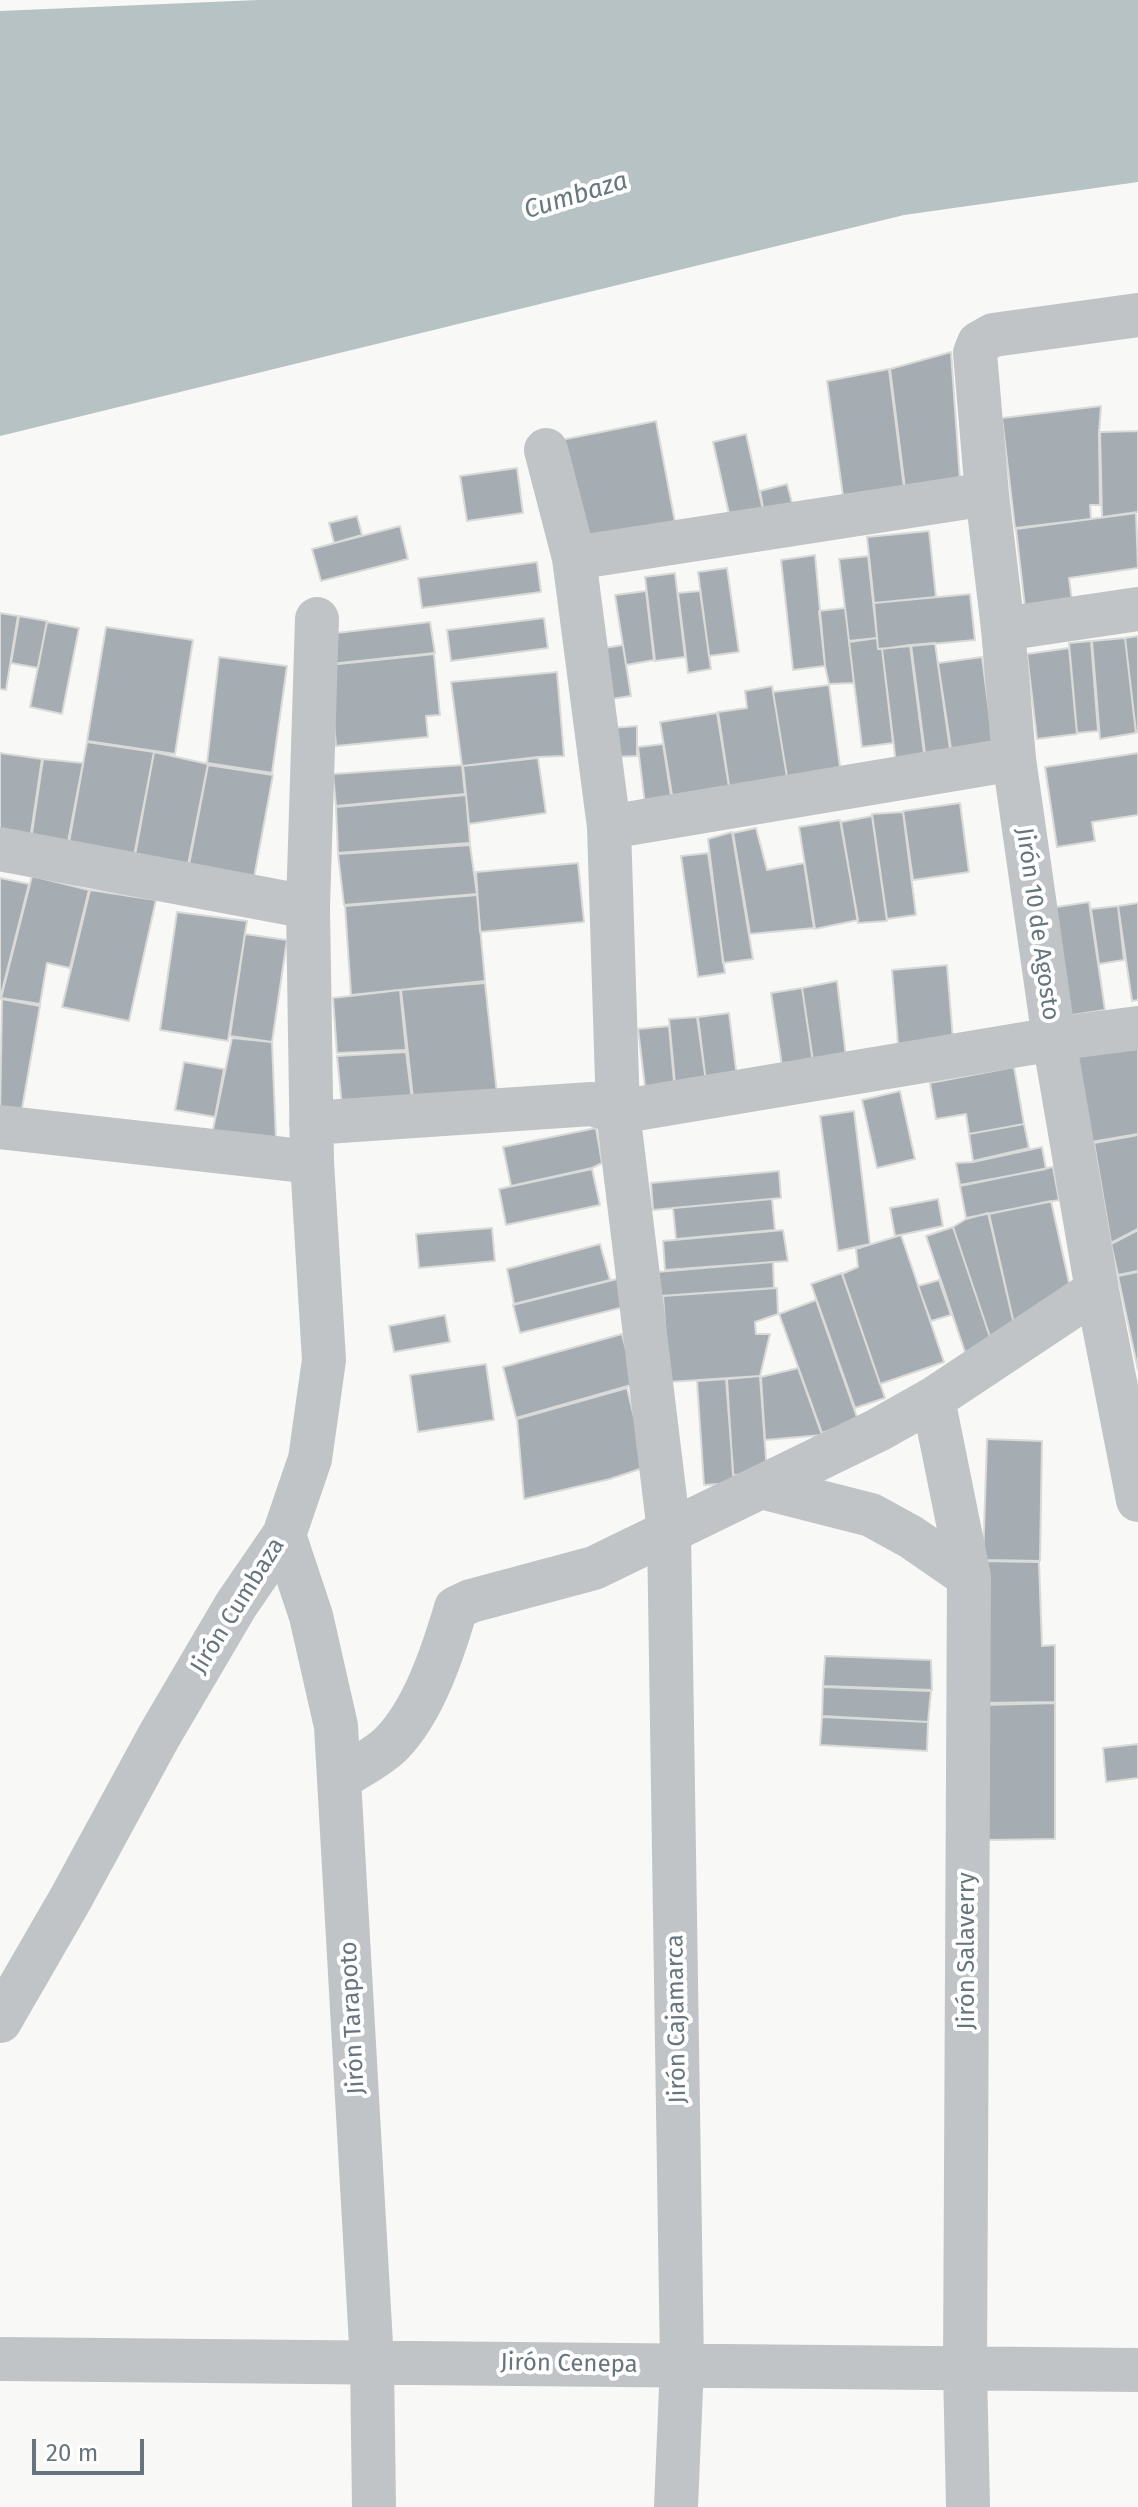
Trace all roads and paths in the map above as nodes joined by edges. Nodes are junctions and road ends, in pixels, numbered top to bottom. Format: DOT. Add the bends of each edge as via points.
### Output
graph roads {
  1 [pos="1138,315"];
  2 [pos="546,450"];
  3 [pos="987,494"];
  4 [pos="574,558"];
  5 [pos="1138,609"];
  6 [pos="317,619"];
  7 [pos="1003,629"];
  8 [pos="1014,759"];
  9 [pos="609,827"];
  10 [pos="0,849"];
  11 [pos="308,907"];
  12 [pos="1138,1028"];
  13 [pos="1054,1039"];
  14 [pos="618,1112"];
  15 [pos="0,1127"];
  16 [pos="312,1142"];
  17 [pos="1097,1290"];
  18 [pos="933,1399"];
  19 [pos="1130,1426"];
  20 [pos="761,1487"];
  21 [pos="1138,1500"];
  22 [pos="669,1531"];
  23 [pos="284,1535"];
  24 [pos="969,1577"];
  25 [pos="340,1779"];
  26 [pos="0,2021"];
  27 [pos="0,2359"];
  28 [pos="372,2362"];
  29 [pos="682,2365"];
  30 [pos="965,2368"];
  31 [pos="1138,2370"];
  32 [pos="374,2507"];
  33 [pos="676,2507"];
  34 [pos="968,2507"];
  1 -- 3 [label="street, Jirón 10 de Agosto" via="993,335 979,343 975,353"];
  2 -- 4 [label="street, Jirón Cajamarca"];
  3 -- 4 [label="street"];
  3 -- 7 [label="street, Jirón 10 de Agosto"];
  4 -- 9 [label="street, Jirón Cajamarca"];
  5 -- 7 [label="street"];
  6 -- 11 [label="street, Jirón Cumbaza"];
  7 -- 8 [label="street, Jirón 10 de Agosto"];
  8 -- 9 [label="street"];
  8 -- 13 [label="street, Jirón 10 de Agosto"];
  9 -- 14 [label="street, Jirón Cajamarca"];
  10 -- 11 [label="street"];
  11 -- 16 [label="street, Jirón Cumbaza"];
  12 -- 13 [label="street"];
  13 -- 14 [label="street"];
  13 -- 17 [label="street, Jirón 10 de Agosto"];
  14 -- 16 [label="street" via="591,1104"];
  14 -- 22 [label="street, Jirón Cajamarca"];
  15 -- 16 [label="street"];
  16 -- 23 [label="street, Jirón Cumbaza" via="324,1360 310,1459"];
  17 -- 18 [label="street"];
  17 -- 19 [label="street, Jirón 10 de Agosto"];
  18 -- 20 [label="street"];
  18 -- 24 [label="street, Jirón Salaverry"];
  19 -- 21 [label="street, Jirón 10 de Agosto"];
  20 -- 22 [label="street"];
  20 -- 24 [label="street" via="871,1515"];
  22 -- 25 [label="street" via="594,1568 456,1608 414,1716 390,1746"];
  22 -- 29 [label="street, Jirón Cajamarca"];
  23 -- 25 [label="street, Jirón Tarapoto" via="311,1616 336,1726"];
  23 -- 26 [label="street, Jirón Cumbaza" via="159,1736"];
  24 -- 30 [label="street, Jirón Salaverry"];
  25 -- 28 [label="street, Jirón Tarapoto"];
  27 -- 28 [label="street, Jirón Cenepa"];
  28 -- 29 [label="street, Jirón Cenepa"];
  28 -- 32 [label="street, Jirón Tarapoto"];
  29 -- 30 [label="street, Jirón Cenepa"];
  29 -- 33 [label="street, Jirón Cajamarca"];
  30 -- 31 [label="street, Jirón Cenepa"];
  30 -- 34 [label="street, Jirón Salaverry"];
}
